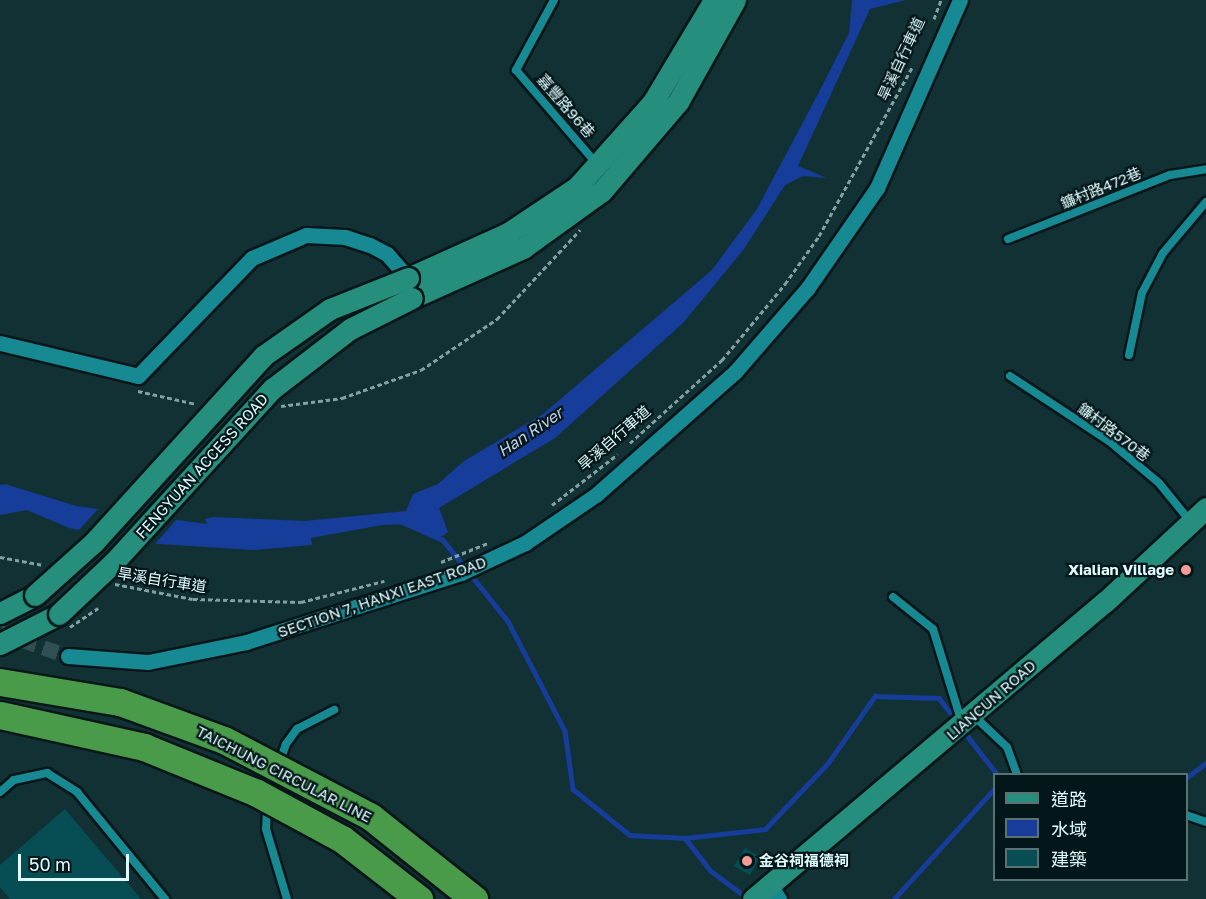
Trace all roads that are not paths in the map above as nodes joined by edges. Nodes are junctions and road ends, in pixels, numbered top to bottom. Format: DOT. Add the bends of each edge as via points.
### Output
graph roads {
  1 [pos="554,0"];
  2 [pos="714,0"];
  3 [pos="735,0"];
  4 [pos="960,0"];
  5 [pos="599,167"];
  6 [pos="1206,169"];
  7 [pos="1206,202"];
  8 [pos="1008,239"];
  9 [pos="410,288"];
  10 [pos="0,343"];
  11 [pos="1130,355"];
  12 [pos="1010,376"];
  13 [pos="1198,515"];
  14 [pos="893,597"];
  15 [pos="0,613"];
  16 [pos="0,644"];
  17 [pos="68,656"];
  18 [pos="0,682"];
  19 [pos="334,710"];
  20 [pos="0,715"];
  21 [pos="968,720"];
  22 [pos="1017,773"];
  23 [pos="0,792"];
  24 [pos="1188,816"];
  25 [pos="1206,822"];
  26 [pos="774,892"];
  27 [pos="165,899"];
  28 [pos="287,899"];
  29 [pos="419,899"];
  30 [pos="474,899"];
  31 [pos="753,899"];
  1 -- 5 [label="lane, 嘉豐路96巷" via="516,70"];
  2 -- 5 [label="street" via="653,102"];
  3 -- 9 [label="street" via="678,102 602,191 523,248"];
  4 -- 17 [label="street, SECTION 7, HANXI EAST ROAD" via="877,188 807,289 735,372 597,494 525,543 461,573 246,642 148,662"];
  5 -- 9 [label="street" via="508,233"];
  6 -- 8 [label="lane, 鐮村路472巷" via="1170,176"];
  7 -- 11 [label="lane" via="1163,253 1147,283"];
  9 -- 10 [label="street" via="370,245 345,237 306,235 252,258 138,376"];
  9 -- 15 [label="street, FENGYUAN ACCESS ROAD, bridge" via="330,309 263,356 88,548 35,595"];
  9 -- 16 [label="street, FENGYUAN ACCESS ROAD, bridge" via="272,389 113,563 59,614"];
  12 -- 13 [label="lane, 鐮村路570巷" via="1109,441"];
  13 -- 21 [label="street, LIANCUN ROAD"];
  14 -- 21 [label="lane" via="933,629"];
  18 -- 30 [label="highway, TAICHUNG CIRCULAR LINE, bridge" via="120,702 224,740 371,817"];
  19 -- 28 [label="lane" via="297,729 286,744 268,794 266,829"];
  20 -- 29 [label="highway, TAICHUNG CIRCULAR LINE, bridge" via="144,747 255,792 342,839"];
  21 -- 22 [label="lane" via="1007,747"];
  21 -- 26 [label="street, LIANCUN ROAD"];
  23 -- 27 [label="lane" via="14,780 47,774 77,792"];
  24 -- 25 [label="lane"];
  26 -- 31 [label="street, LIANCUN ROAD"];
}
